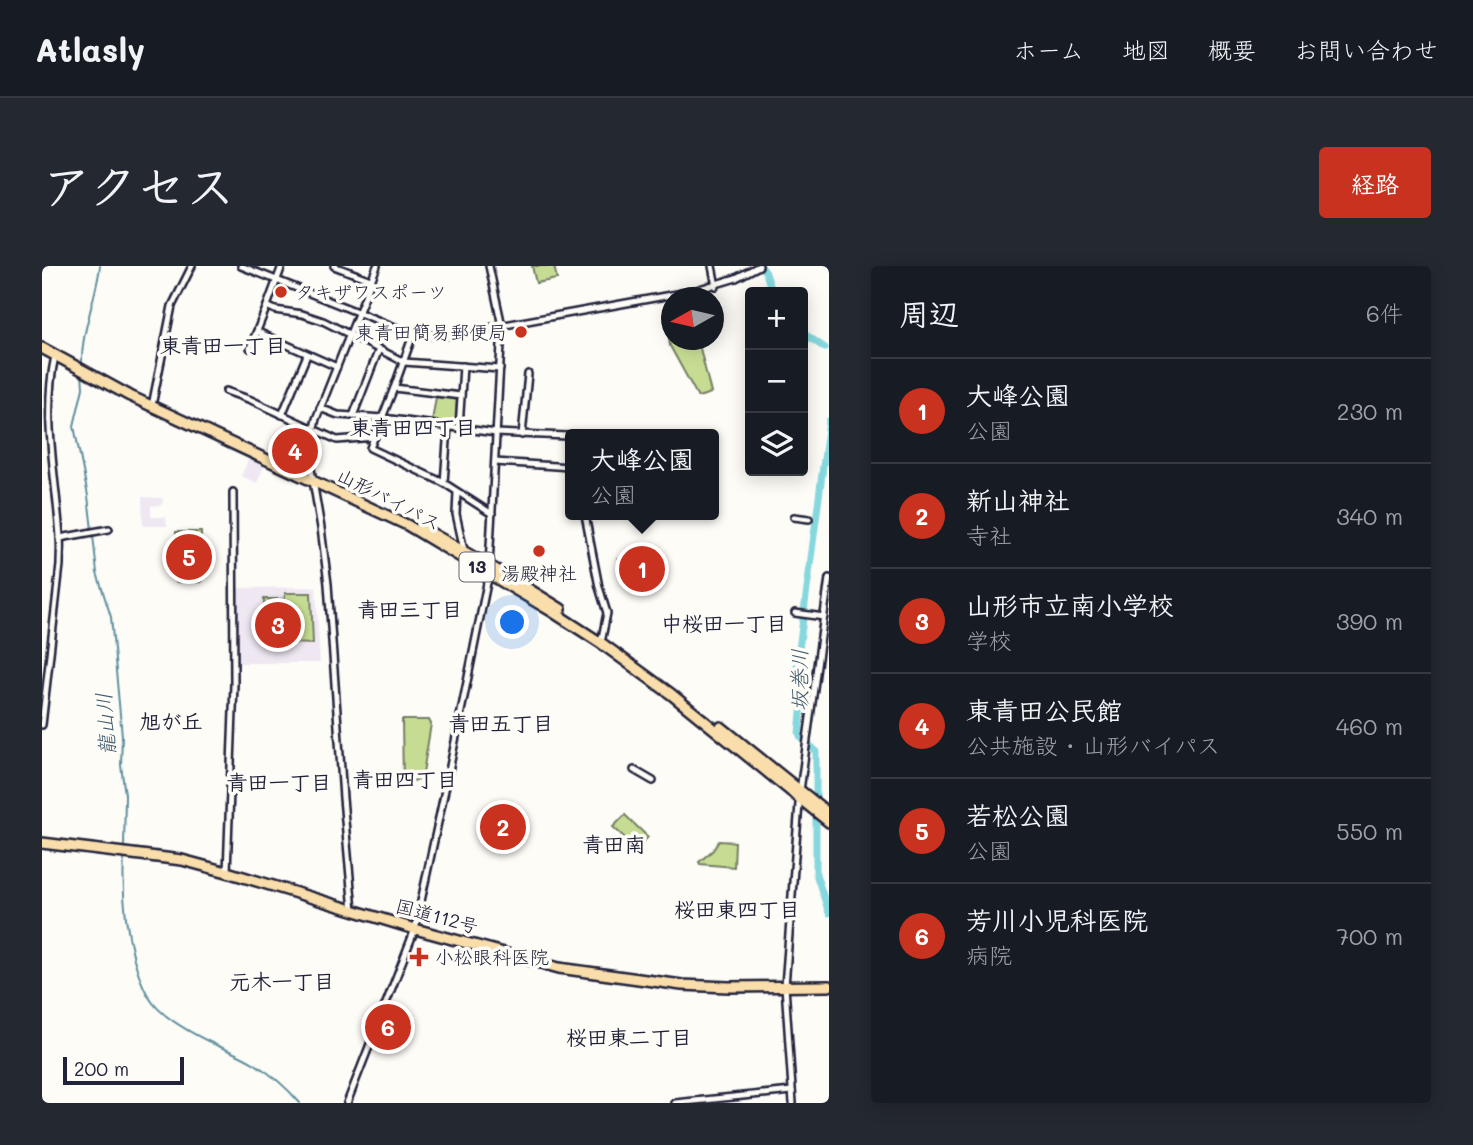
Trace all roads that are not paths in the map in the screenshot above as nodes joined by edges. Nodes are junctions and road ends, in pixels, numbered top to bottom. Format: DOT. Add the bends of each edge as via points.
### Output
graph roads {
  1 [pos="192,266"];
  2 [pos="242,266"];
  3 [pos="282,266"];
  4 [pos="334,266"];
  5 [pos="377,266"];
  6 [pos="489,266"];
  7 [pos="712,266"];
  8 [pos="757,267"];
  9 [pos="371,280"];
  10 [pos="277,281"];
  11 [pos="716,286"];
  12 [pos="267,306"];
  13 [pos="359,313"];
  14 [pos="502,326"];
  15 [pos="258,332"];
  16 [pos="414,332"];
  17 [pos="350,334"];
  18 [pos="42,342"];
  19 [pos="42,348"];
  20 [pos="250,348"];
  21 [pos="379,349"];
  22 [pos="307,355"];
  23 [pos="55,356"];
  24 [pos="68,360"];
  25 [pos="404,362"];
  26 [pos="463,366"];
  27 [pos="337,367"];
  28 [pos="500,369"];
  29 [pos="88,371"];
  30 [pos="527,374"];
  31 [pos="45,376"];
  32 [pos="394,388"];
  33 [pos="226,391"];
  34 [pos="461,396"];
  35 [pos="153,401"];
  36 [pos="320,408"];
  37 [pos="282,415"];
  38 [pos="353,416"];
  39 [pos="383,418"];
  40 [pos="448,427"];
  41 [pos="459,428"];
  42 [pos="313,429"];
  43 [pos="496,433"];
  44 [pos="522,435"];
  45 [pos="565,436"];
  46 [pos="375,437"];
  47 [pos="495,463"];
  48 [pos="565,467"];
  49 [pos="312,476"];
  50 [pos="444,483"];
  51 [pos="233,492"];
  52 [pos="457,492"];
  53 [pos="492,514"];
  54 [pos="794,517"];
  55 [pos="809,519"];
  56 [pos="586,520"];
  57 [pos="108,529"];
  58 [pos="60,538"];
  59 [pos="465,552"];
  60 [pos="490,570"];
  61 [pos="829,578"];
  62 [pos="795,613"];
  63 [pos="824,617"];
  64 [pos="602,638"];
  65 [pos="42,725"];
  66 [pos="634,770"];
  67 [pos="653,781"];
  68 [pos="800,795"];
  69 [pos="829,814"];
  70 [pos="829,822"];
  71 [pos="42,843"];
  72 [pos="227,872"];
  73 [pos="353,911"];
  74 [pos="415,929"];
  75 [pos="785,986"];
  76 [pos="829,986"];
  77 [pos="792,1091"];
  78 [pos="703,1102"];
  79 [pos="347,1103"];
  80 [pos="675,1103"];
  81 [pos="793,1103"];
  1 -- 35 [label="street" via="172,306"];
  2 -- 10 [label="street"];
  3 -- 10 [label="street"];
  4 -- 9 [label="street"];
  5 -- 9 [label="street"];
  6 -- 14 [label="street"];
  7 -- 11 [label="street"];
  8 -- 11 [label="street"];
  9 -- 13 [label="street"];
  10 -- 12 [label="street"];
  10 -- 13 [label="street"];
  11 -- 14 [label="street"];
  12 -- 15 [label="street"];
  12 -- 17 [label="street" via="323,321"];
  13 -- 16 [label="street"];
  13 -- 17 [label="street"];
  14 -- 16 [label="street" via="444,336"];
  14 -- 28 [label="street"];
  15 -- 20 [label="street"];
  15 -- 22 [label="street"];
  16 -- 25 [label="street"];
  17 -- 21 [label="street"];
  17 -- 27 [label="street"];
  18 -- 24 [label="highway, 山形バイパス / 13"];
  19 -- 23 [label="highway, 山形バイパス / 13"];
  21 -- 25 [label="street"];
  21 -- 38 [label="street"];
  22 -- 27 [label="street"];
  22 -- 37 [label="street"];
  23 -- 24 [label="highway, 山形バイパス / 13"];
  23 -- 31 [label="street"];
  24 -- 29 [label="highway, 山形バイパス / 13"];
  25 -- 26 [label="street"];
  25 -- 32 [label="street"];
  26 -- 28 [label="street"];
  26 -- 34 [label="street"];
  27 -- 36 [label="street"];
  28 -- 43 [label="street"];
  29 -- 35 [label="highway, 山形バイパス / 13"];
  29 -- 49 [label="highway, 山形バイパス / 13" via="130,396"];
  30 -- 44 [label="street"];
  31 -- 58 [label="street" via="45,426"];
  32 -- 34 [label="street"];
  32 -- 39 [label="street"];
  33 -- 37 [label="street"];
  34 -- 41 [label="street"];
  35 -- 49 [label="highway, 山形バイパス / 13"];
  36 -- 38 [label="street"];
  36 -- 42 [label="street"];
  37 -- 42 [label="street"];
  38 -- 39 [label="street"];
  39 -- 40 [label="street"];
  39 -- 46 [label="street"];
  40 -- 41 [label="street"];
  40 -- 50 [label="street"];
  41 -- 43 [label="street"];
  42 -- 46 [label="street" via="337,440"];
  42 -- 49 [label="street"];
  43 -- 44 [label="street"];
  43 -- 47 [label="street"];
  44 -- 45 [label="street"];
  46 -- 50 [label="street" via="370,448"];
  47 -- 48 [label="street"];
  47 -- 53 [label="street"];
  49 -- 59 [label="highway, 山形バイパス / 13"];
  49 -- 60 [label="highway, 山形バイパス / 13"];
  49 -- 73 [label="street" via="328,584"];
  50 -- 52 [label="street"];
  51 -- 72 [label="street" via="234,675"];
  52 -- 53 [label="street"];
  52 -- 59 [label="street" via="456,514"];
  53 -- 60 [label="street"];
  54 -- 55 [label="street"];
  56 -- 64 [label="street" via="607,612"];
  57 -- 58 [label="street"];
  58 -- 65 [label="street"];
  59 -- 60 [label="highway, 山形バイパス / 13"];
  60 -- 64 [label="highway, 山形バイパス / 13" via="531,590"];
  60 -- 68 [label="highway, 山形バイパス / 13" via="601,643"];
  60 -- 74 [label="street"];
  61 -- 63 [label="street"];
  62 -- 63 [label="street"];
  63 -- 68 [label="street"];
  64 -- 68 [label="highway, 山形バイパス / 13" via="678,693"];
  66 -- 67 [label="street"];
  68 -- 69 [label="highway, 山形バイパス / 13"];
  68 -- 70 [label="highway, 山形バイパス / 13"];
  68 -- 75 [label="street"];
  71 -- 72 [label="highway, 国道112号" via="182,860"];
  72 -- 73 [label="highway, 国道112号"];
  73 -- 74 [label="highway, 国道112号"];
  74 -- 75 [label="highway, 国道112号" via="559,968 682,985"];
  74 -- 79 [label="street"];
  75 -- 76 [label="highway, 国道112号"];
  75 -- 77 [label="street"];
  77 -- 78 [label="street"];
  77 -- 81 [label="street"];
  78 -- 80 [label="street"];
}
